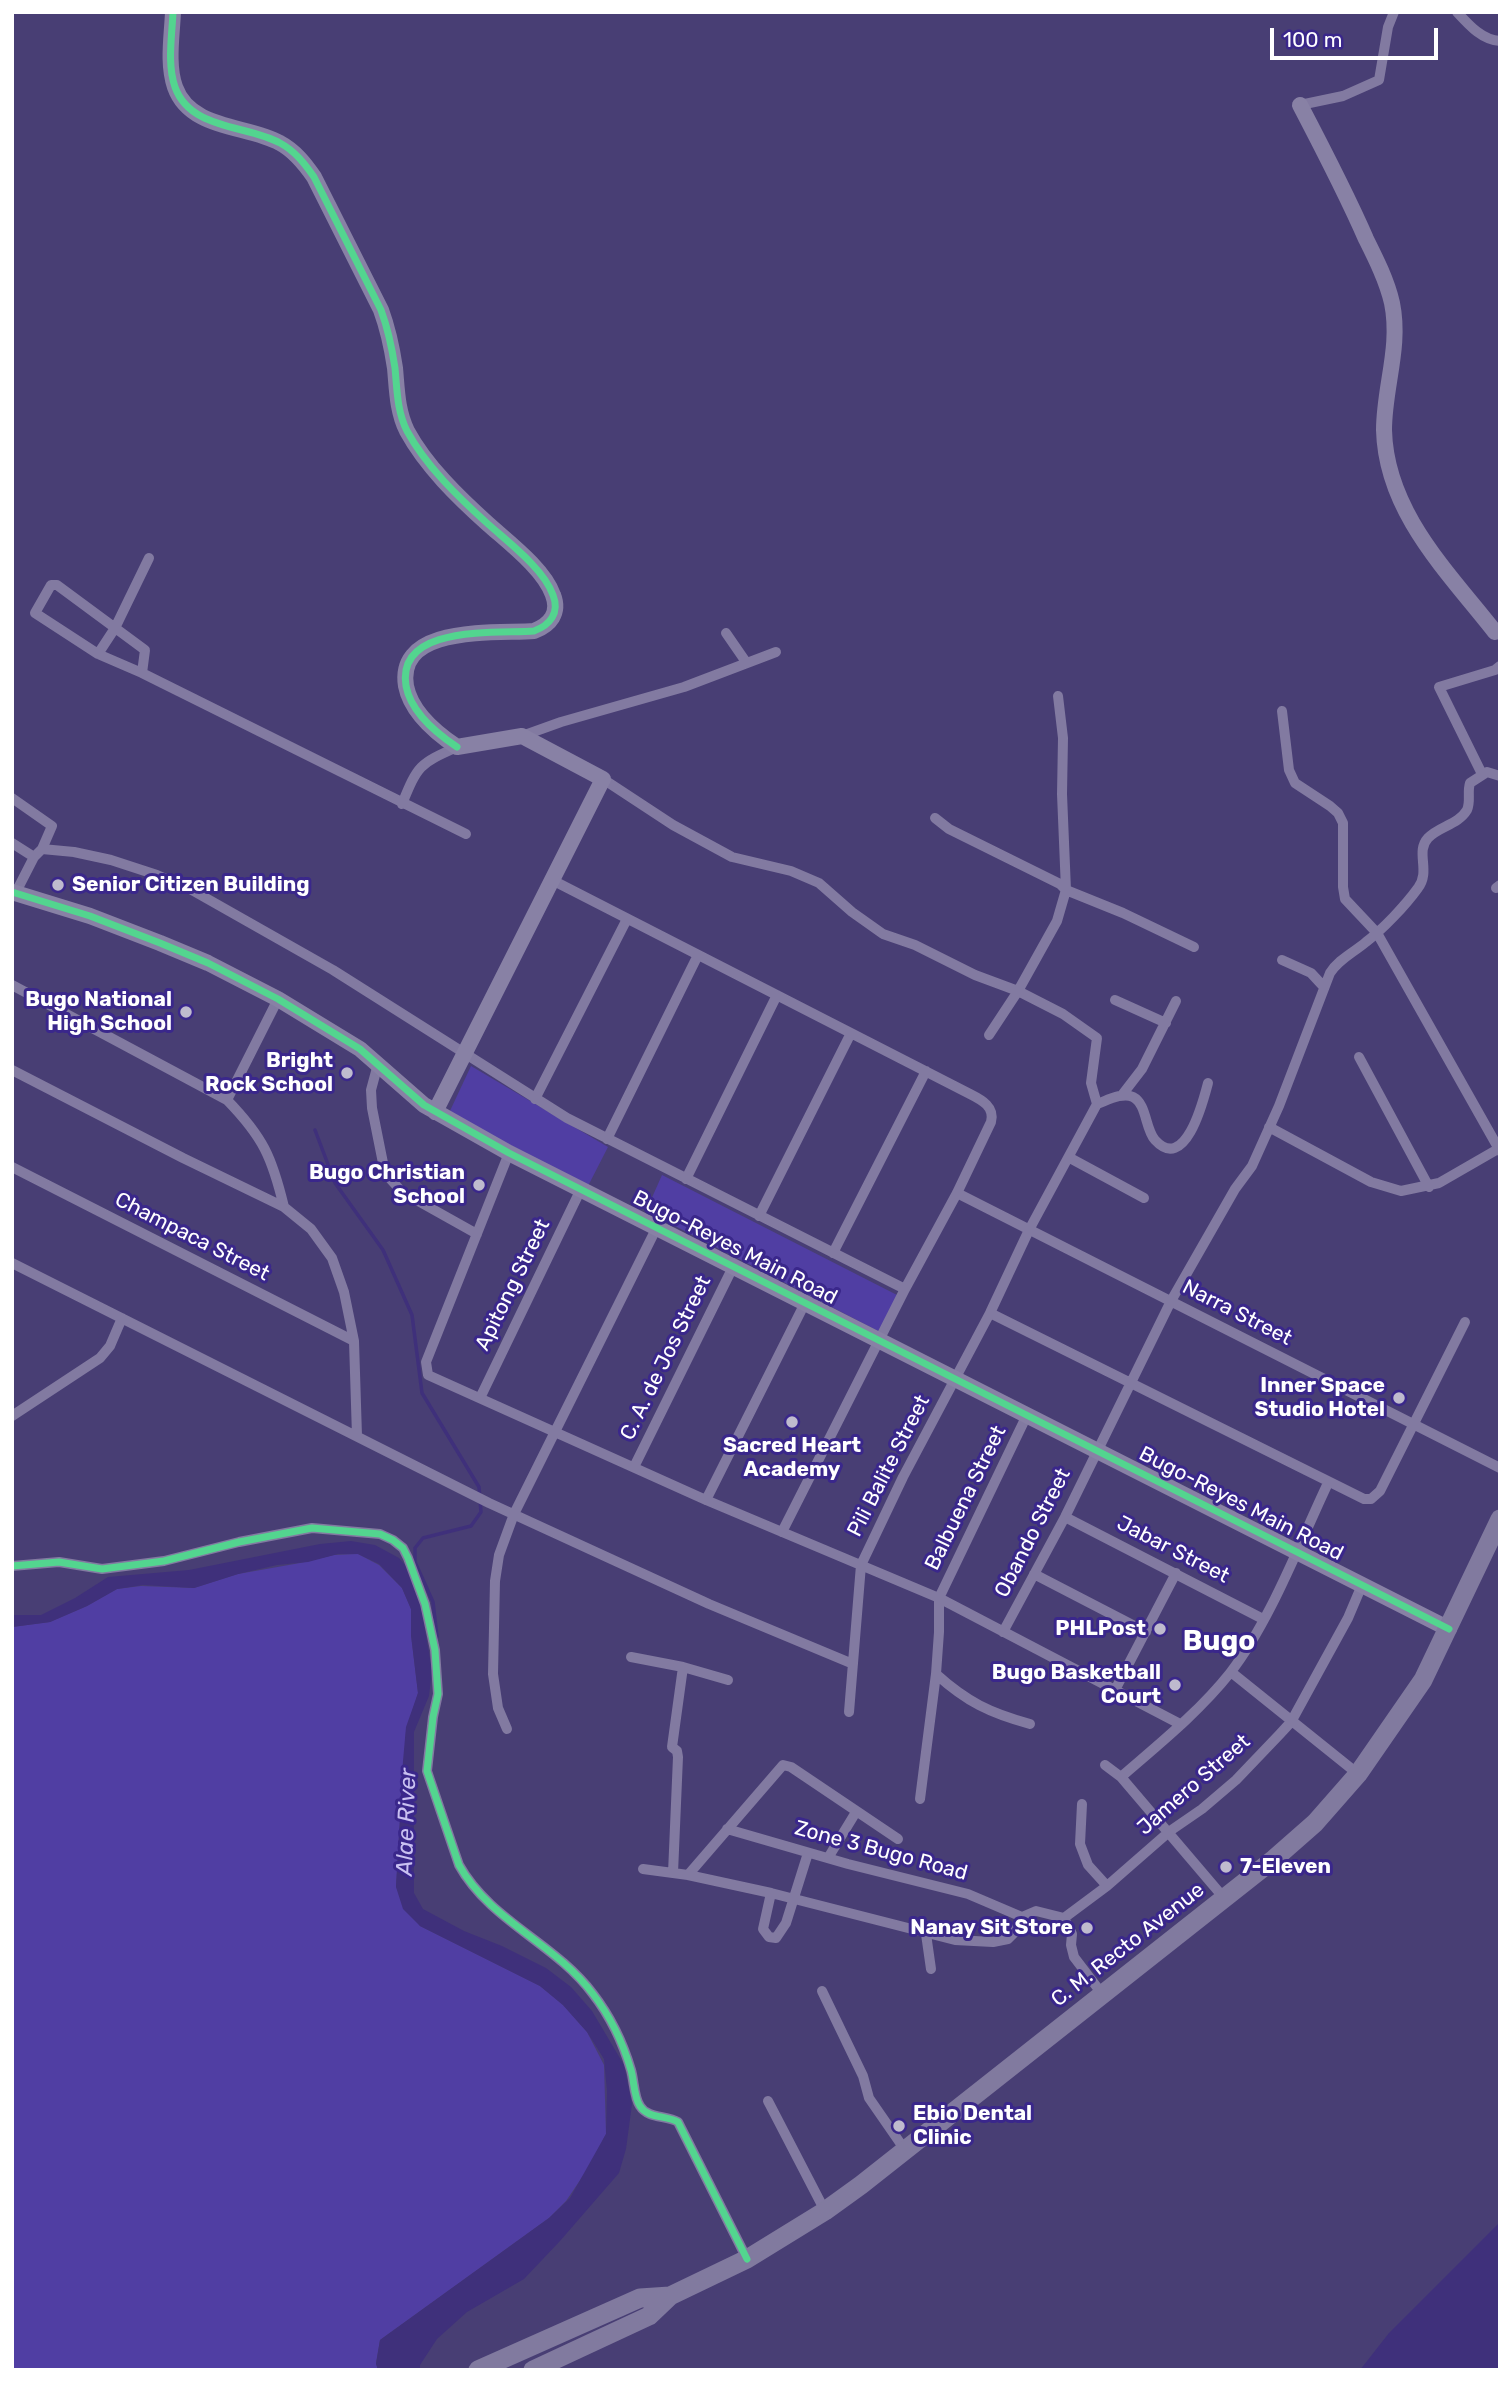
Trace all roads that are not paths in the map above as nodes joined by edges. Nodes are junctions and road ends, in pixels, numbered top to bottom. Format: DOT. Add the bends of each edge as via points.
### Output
graph roads {
  1 [pos="173,12"];
  2 [pos="1394,12"];
  3 [pos="1457,12"];
  4 [pos="1500,41"];
  5 [pos="1300,105"];
  6 [pos="149,558"];
  7 [pos="115,628"];
  8 [pos="726,633"];
  9 [pos="1497,637"];
  10 [pos="776,652"];
  11 [pos="98,654"];
  12 [pos="746,662"];
  13 [pos="1500,666"];
  14 [pos="142,673"];
  15 [pos="1058,696"];
  16 [pos="1282,711"];
  17 [pos="522,736"];
  18 [pos="457,747"];
  19 [pos="1482,774"];
  20 [pos="1500,776"];
  21 [pos="603,779"];
  22 [pos="12,798"];
  23 [pos="402,804"];
  24 [pos="935,818"];
  25 [pos="466,834"];
  26 [pos="12,843"];
  27 [pos="38,853"];
  28 [pos="552,880"];
  29 [pos="1066,890"];
  30 [pos="13,895"];
  31 [pos="627,919"];
  32 [pos="1377,933"];
  33 [pos="1194,947"];
  34 [pos="698,955"];
  35 [pos="1282,960"];
  36 [pos="12,985"];
  37 [pos="1324,987"];
  38 [pos="1018,991"];
  39 [pos="777,995"];
  40 [pos="278,999"];
  41 [pos="1115,1000"];
  42 [pos="1176,1001"];
  43 [pos="1166,1023"];
  44 [pos="850,1033"];
  45 [pos="989,1035"];
  46 [pos="464,1054"];
  47 [pos="1359,1057"];
  48 [pos="378,1064"];
  49 [pos="12,1070"];
  50 [pos="926,1071"];
  51 [pos="1208,1083"];
  52 [pos="1122,1095"];
  53 [pos="535,1099"];
  54 [pos="227,1100"];
  55 [pos="1097,1104"];
  56 [pos="435,1112"];
  57 [pos="1269,1127"];
  58 [pos="607,1139"];
  59 [pos="1499,1150"];
  60 [pos="509,1153"];
  61 [pos="1070,1158"];
  62 [pos="12,1167"];
  63 [pos="686,1179"];
  64 [pos="1429,1187"];
  65 [pos="581,1189"];
  66 [pos="957,1193"];
  67 [pos="1144,1198"];
  68 [pos="284,1207"];
  69 [pos="759,1216"];
  70 [pos="657,1227"];
  71 [pos="1029,1230"];
  72 [pos="477,1234"];
  73 [pos="833,1253"];
  74 [pos="12,1263"];
  75 [pos="733,1267"];
  76 [pos="905,1289"];
  77 [pos="1171,1301"];
  78 [pos="804,1303"];
  79 [pos="989,1313"];
  80 [pos="121,1318"];
  81 [pos="1465,1322"];
  82 [pos="354,1341"];
  83 [pos="879,1342"];
  84 [pos="955,1378"];
  85 [pos="1131,1381"];
  86 [pos="480,1398"];
  87 [pos="1027,1415"];
  88 [pos="12,1416"];
  89 [pos="1415,1425"];
  90 [pos="555,1430"];
  91 [pos="356,1436"];
  92 [pos="1097,1450"];
  93 [pos="634,1467"];
  94 [pos="1500,1468"];
  95 [pos="1328,1483"];
  96 [pos="706,1500"];
  97 [pos="514,1514"];
  98 [pos="1065,1517"];
  99 [pos="1500,1518"];
  100 [pos="782,1532"];
  101 [pos="1296,1552"];
  102 [pos="861,1565"];
  103 [pos="12,1566"];
  104 [pos="1176,1573"];
  105 [pos="1034,1574"];
  106 [pos="1362,1585"];
  107 [pos="939,1598"];
  108 [pos="1263,1619"];
  109 [pos="1449,1629"];
  110 [pos="1003,1632"];
  111 [pos="1146,1632"];
  112 [pos="631,1657"];
  113 [pos="853,1664"];
  114 [pos="683,1667"];
  115 [pos="1231,1672"];
  116 [pos="936,1674"];
  117 [pos="728,1680"];
  118 [pos="1115,1690"];
  119 [pos="849,1712"];
  120 [pos="1291,1722"];
  121 [pos="1030,1724"];
  122 [pos="1181,1724"];
  123 [pos="507,1729"];
  124 [pos="1105,1765"];
  125 [pos="1358,1774"];
  126 [pos="1121,1776"];
  127 [pos="920,1799"];
  128 [pos="1082,1804"];
  129 [pos="856,1812"];
  130 [pos="727,1829"];
  131 [pos="1170,1832"];
  132 [pos="898,1839"];
  133 [pos="808,1853"];
  134 [pos="828,1858"];
  135 [pos="643,1868"];
  136 [pos="673,1873"];
  137 [pos="688,1875"];
  138 [pos="1107,1886"];
  139 [pos="771,1893"];
  140 [pos="1224,1898"];
  141 [pos="793,1899"];
  142 [pos="1022,1917"];
  143 [pos="1064,1918"];
  144 [pos="926,1934"];
  145 [pos="931,1969"];
  146 [pos="822,1991"];
  147 [pos="1103,1994"];
  148 [pos="768,2101"];
  149 [pos="905,2150"];
  150 [pos="825,2211"];
  151 [pos="747,2259"];
  152 [pos="670,2296"];
  153 [pos="553,2364"];
  154 [pos="478,2370"];
  155 [pos="533,2370"];
  1 -- 18 [label="street" via="171,71 181,99 207,119 282,144 304,163 381,310 391,339 399,410 409,434 464,501 532,566 552,592 555,613 544,627 458,635 423,646 412,656 406,669 408,695 435,732"];
  2 -- 5 [label="street" via="1380,80 1343,96"];
  3 -- 4 [label="street" via="1480,34"];
  5 -- 9 [label="street" via="1392,301 1395,349 1384,431 1398,496 1431,552"];
  6 -- 7 [label="street"];
  7 -- 11 [label="street"];
  7 -- 11 [label="street" via="51,585 37,607 37,616"];
  7 -- 14 [label="street" via="145,650"];
  8 -- 12 [label="street"];
  10 -- 12 [label="street"];
  11 -- 14 [label="street"];
  12 -- 17 [label="street" via="684,687"];
  13 -- 19 [label="street" via="1438,687"];
  14 -- 23 [label="street"];
  15 -- 29 [label="street"];
  16 -- 32 [label="street" via="1289,770 1295,783 1338,813 1344,835 1345,899"];
  17 -- 18 [label="street"];
  17 -- 21 [label="street"];
  18 -- 23 [label="street" via="427,760 410,782"];
  19 -- 20 [label="street"];
  19 -- 32 [label="street, Obando Street" via="1470,783 1466,811 1424,844 1425,873 1418,888"];
  21 -- 28 [label="street"];
  21 -- 38 [label="street" via="732,857 819,883 883,934"];
  22 -- 27 [label="street" via="52,826"];
  23 -- 25 [label="street"];
  24 -- 29 [label="street"];
  26 -- 27 [label="street"];
  27 -- 30 [label="street"];
  27 -- 46 [label="street" via="74,852 111,860 190,889 332,970"];
  28 -- 31 [label="street"];
  28 -- 46 [label="street"];
  29 -- 33 [label="street"];
  29 -- 38 [label="street" via="1057,922"];
  30 -- 40 [label="street, Bugo-Reyes Main Road" via="90,916 160,943"];
  31 -- 34 [label="street"];
  31 -- 53 [label="street"];
  32 -- 37 [label="street, Obando Street" via="1336,965"];
  32 -- 59 [label="street"];
  34 -- 39 [label="street"];
  34 -- 58 [label="street"];
  35 -- 37 [label="street" via="1311,973"];
  36 -- 54 [label="street"];
  37 -- 57 [label="street, Obando Street"];
  38 -- 45 [label="street"];
  38 -- 55 [label="street" via="1097,1038 1091,1083"];
  39 -- 44 [label="street"];
  39 -- 63 [label="street"];
  40 -- 48 [label="street, Bugo-Reyes Main Road"];
  40 -- 54 [label="street"];
  41 -- 43 [label="street"];
  42 -- 43 [label="street"];
  43 -- 52 [label="street" via="1142,1069"];
  44 -- 50 [label="street"];
  44 -- 69 [label="street"];
  46 -- 53 [label="street"];
  46 -- 56 [label="street"];
  47 -- 64 [label="street"];
  48 -- 56 [label="street, Bugo-Reyes Main Road" via="408,1094"];
  48 -- 72 [label="street" via="372,1108 385,1172 402,1192"];
  49 -- 68 [label="street"];
  50 -- 66 [label="street" via="979,1099 993,1117"];
  50 -- 73 [label="street"];
  51 -- 52 [label="street" via="1191,1129 1179,1147 1171,1149 1154,1139 1140,1102"];
  52 -- 55 [label="street"];
  53 -- 58 [label="street"];
  54 -- 68 [label="street" via="253,1126 267,1150"];
  55 -- 61 [label="street, Pili Balite Street"];
  56 -- 60 [label="street, Bugo-Reyes Main Road"];
  57 -- 64 [label="street" via="1371,1182 1401,1191"];
  57 -- 77 [label="street, Obando Street" via="1252,1166"];
  58 -- 63 [label="street"];
  59 -- 64 [label="street"];
  60 -- 65 [label="street, Bugo-Reyes Main Road"];
  60 -- 72 [label="street"];
  61 -- 67 [label="street"];
  61 -- 71 [label="street, Pili Balite Street"];
  62 -- 82 [label="street, Champaca Street"];
  63 -- 69 [label="street"];
  65 -- 70 [label="street, Bugo-Reyes Main Road"];
  65 -- 86 [label="street, Apitong Street"];
  66 -- 71 [label="street, Narra Street"];
  66 -- 76 [label="street"];
  68 -- 82 [label="street" via="311,1229 332,1258"];
  69 -- 73 [label="street"];
  70 -- 75 [label="street, Bugo-Reyes Main Road"];
  70 -- 90 [label="street"];
  71 -- 77 [label="street, Narra Street"];
  71 -- 79 [label="street, Pili Balite Street"];
  72 -- 86 [label="street" via="425,1369 433,1379"];
  73 -- 76 [label="street"];
  74 -- 80 [label="street"];
  75 -- 78 [label="street, Bugo-Reyes Main Road"];
  75 -- 93 [label="street, C. A. de Jos Street"];
  76 -- 83 [label="street"];
  77 -- 85 [label="street, Obando Street"];
  77 -- 89 [label="street, Narra Street"];
  78 -- 83 [label="street, Bugo-Reyes Main Road"];
  78 -- 96 [label="street"];
  79 -- 84 [label="street, Pili Balite Street"];
  79 -- 85 [label="street"];
  80 -- 88 [label="street" via="110,1346 100,1357"];
  80 -- 91 [label="street"];
  81 -- 89 [label="street"];
  82 -- 91 [label="street"];
  83 -- 84 [label="street, Bugo-Reyes Main Road"];
  83 -- 100 [label="street"];
  84 -- 87 [label="street, Bugo-Reyes Main Road"];
  84 -- 102 [label="street, Pili Balite Street"];
  85 -- 92 [label="street, Obando Street"];
  85 -- 95 [label="street"];
  86 -- 90 [label="street"];
  87 -- 92 [label="street, Bugo-Reyes Main Road"];
  87 -- 107 [label="street, Balbuena Street"];
  89 -- 94 [label="street, Narra Street"];
  89 -- 95 [label="street" via="1377,1496 1364,1499"];
  90 -- 93 [label="street"];
  90 -- 97 [label="street"];
  91 -- 97 [label="street"];
  92 -- 98 [label="street, Obando Street"];
  92 -- 101 [label="street, Bugo-Reyes Main Road"];
  93 -- 96 [label="street"];
  95 -- 101 [label="street"];
  96 -- 100 [label="street"];
  97 -- 113 [label="street"];
  97 -- 123 [label="street" via="495,1581 493,1674 496,1701"];
  98 -- 104 [label="street, Jabar Street"];
  98 -- 105 [label="street, Obando Street"];
  99 -- 109 [label="highway, C. M. Recto Avenue"];
  100 -- 102 [label="street"];
  101 -- 106 [label="street, Bugo-Reyes Main Road"];
  101 -- 108 [label="street"];
  102 -- 107 [label="street"];
  102 -- 113 [label="street, Pili Balite Street"];
  103 -- 151 [label="street" via="59,1562 102,1569 164,1561 312,1528 380,1534 402,1548 425,1604 438,1671 428,1771 458,1865 485,1901 574,1971 593,1993 621,2044 639,2106 648,2114 678,2122"];
  104 -- 108 [label="street, Jabar Street"];
  104 -- 111 [label="street"];
  105 -- 110 [label="street, Obando Street"];
  105 -- 111 [label="street"];
  106 -- 109 [label="street, Bugo-Reyes Main Road"];
  106 -- 120 [label="street, Jamero Street"];
  107 -- 110 [label="street"];
  107 -- 116 [label="street"];
  108 -- 115 [label="street"];
  109 -- 125 [label="highway, C. M. Recto Avenue" via="1423,1680"];
  110 -- 118 [label="street"];
  111 -- 118 [label="street"];
  112 -- 114 [label="street"];
  113 -- 119 [label="street, Pili Balite Street"];
  114 -- 117 [label="street"];
  114 -- 136 [label="street" via="673,1747 678,1757"];
  115 -- 120 [label="street"];
  115 -- 122 [label="street"];
  116 -- 121 [label="street" via="975,1705"];
  116 -- 127 [label="street"];
  118 -- 122 [label="street"];
  120 -- 125 [label="street"];
  120 -- 131 [label="street, Jamero Street" via="1236,1780"];
  122 -- 126 [label="street"];
  124 -- 126 [label="street"];
  125 -- 140 [label="highway, C. M. Recto Avenue" via="1315,1823"];
  126 -- 131 [label="street"];
  128 -- 138 [label="street" via="1080,1844 1088,1865"];
  129 -- 130 [label="street" via="783,1765"];
  129 -- 132 [label="street"];
  129 -- 134 [label="street"];
  130 -- 133 [label="street, Zone 3 Bugo Road"];
  130 -- 137 [label="street"];
  131 -- 138 [label="street, Jamero Street"];
  131 -- 140 [label="street"];
  133 -- 134 [label="street, Zone 3 Bugo Road"];
  133 -- 141 [label="street"];
  134 -- 142 [label="street, Zone 3 Bugo Road" via="968,1894"];
  135 -- 136 [label="street"];
  136 -- 137 [label="street"];
  137 -- 139 [label="street"];
  138 -- 143 [label="street, Jamero Street"];
  139 -- 141 [label="street"];
  139 -- 141 [label="street" via="763,1923 769,1937 776,1938 783,1931"];
  140 -- 147 [label="highway, C. M. Recto Avenue"];
  141 -- 144 [label="street"];
  142 -- 143 [label="street" via="1036,1911"];
  142 -- 144 [label="street" via="1008,1939 993,1942"];
  143 -- 147 [label="street" via="1072,1934 1074,1957"];
  144 -- 145 [label="street"];
  146 -- 149 [label="street" via="869,2098"];
  147 -- 149 [label="highway, C. M. Recto Avenue"];
  148 -- 150 [label="street"];
  149 -- 150 [label="highway, C. M. Recto Avenue"];
  150 -- 151 [label="highway, C. M. Recto Avenue"];
  151 -- 152 [label="highway, C. M. Recto Avenue"];
  152 -- 153 [label="highway, C. M. Recto Avenue" via="649,2316"];
  152 -- 154 [label="highway, C. M. Recto Avenue" via="640,2298"];
  153 -- 155 [label="highway, C. M. Recto Avenue"];
}
